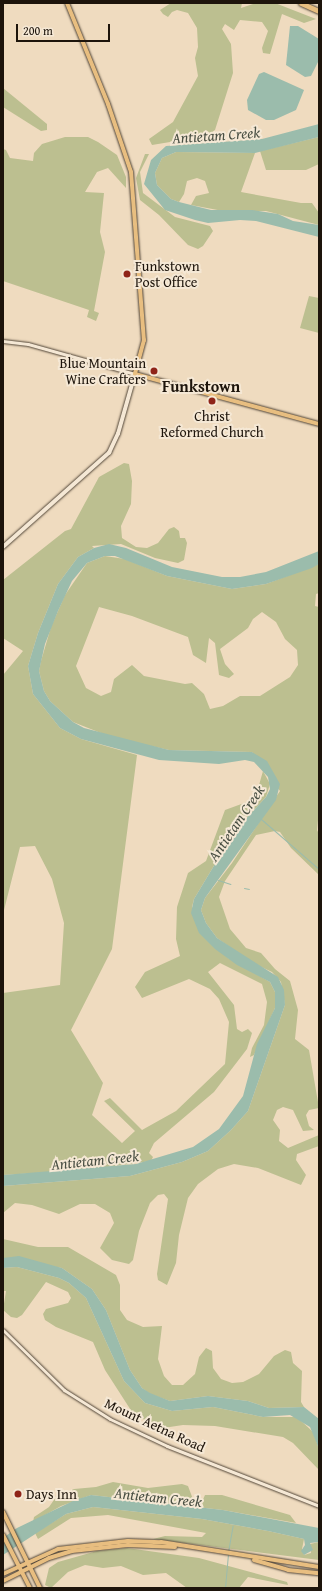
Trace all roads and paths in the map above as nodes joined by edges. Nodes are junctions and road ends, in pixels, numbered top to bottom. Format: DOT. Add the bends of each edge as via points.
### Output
graph roads {
  1 [pos="67,3"];
  2 [pos="301,3"];
  3 [pos="319,11"];
  4 [pos="3,342"];
  5 [pos="135,374"];
  6 [pos="319,424"];
  7 [pos="3,547"];
  8 [pos="3,1330"];
  9 [pos="319,1506"];
  10 [pos="3,1512"];
  11 [pos="3,1535"];
  12 [pos="115,1544"];
  13 [pos="236,1554"];
  14 [pos="27,1562"];
  15 [pos="18,1566"];
  16 [pos="30,1567"];
  17 [pos="319,1567"];
  18 [pos="21,1571"];
  19 [pos="319,1573"];
  20 [pos="3,1574"];
  21 [pos="3,1581"];
  22 [pos="30,1588"];
  23 [pos="40,1588"];
  1 -- 5 [label="main road" via="120,138 132,179 144,340"];
  2 -- 3 [label="highway"];
  4 -- 5 [label="street" via="28,344"];
  5 -- 6 [label="main road"];
  5 -- 7 [label="main road" via="118,434 109,453"];
  8 -- 9 [label="street, Mount Aetna Road" via="64,1390 110,1419 167,1446"];
  10 -- 14 [label="main road"];
  11 -- 15 [label="main road"];
  12 -- 13 [label="main road" via="191,1547"];
  12 -- 14 [label="main road" via="63,1548"];
  12 -- 16 [label="main road" via="59,1554"];
  13 -- 17 [label="main road"];
  13 -- 19 [label="main road" via="288,1570"];
  14 -- 15 [label="main road"];
  14 -- 16 [label="main road"];
  15 -- 18 [label="main road"];
  15 -- 20 [label="main road"];
  16 -- 18 [label="main road"];
  16 -- 23 [label="main road"];
  18 -- 21 [label="main road"];
  18 -- 22 [label="main road"];
}
